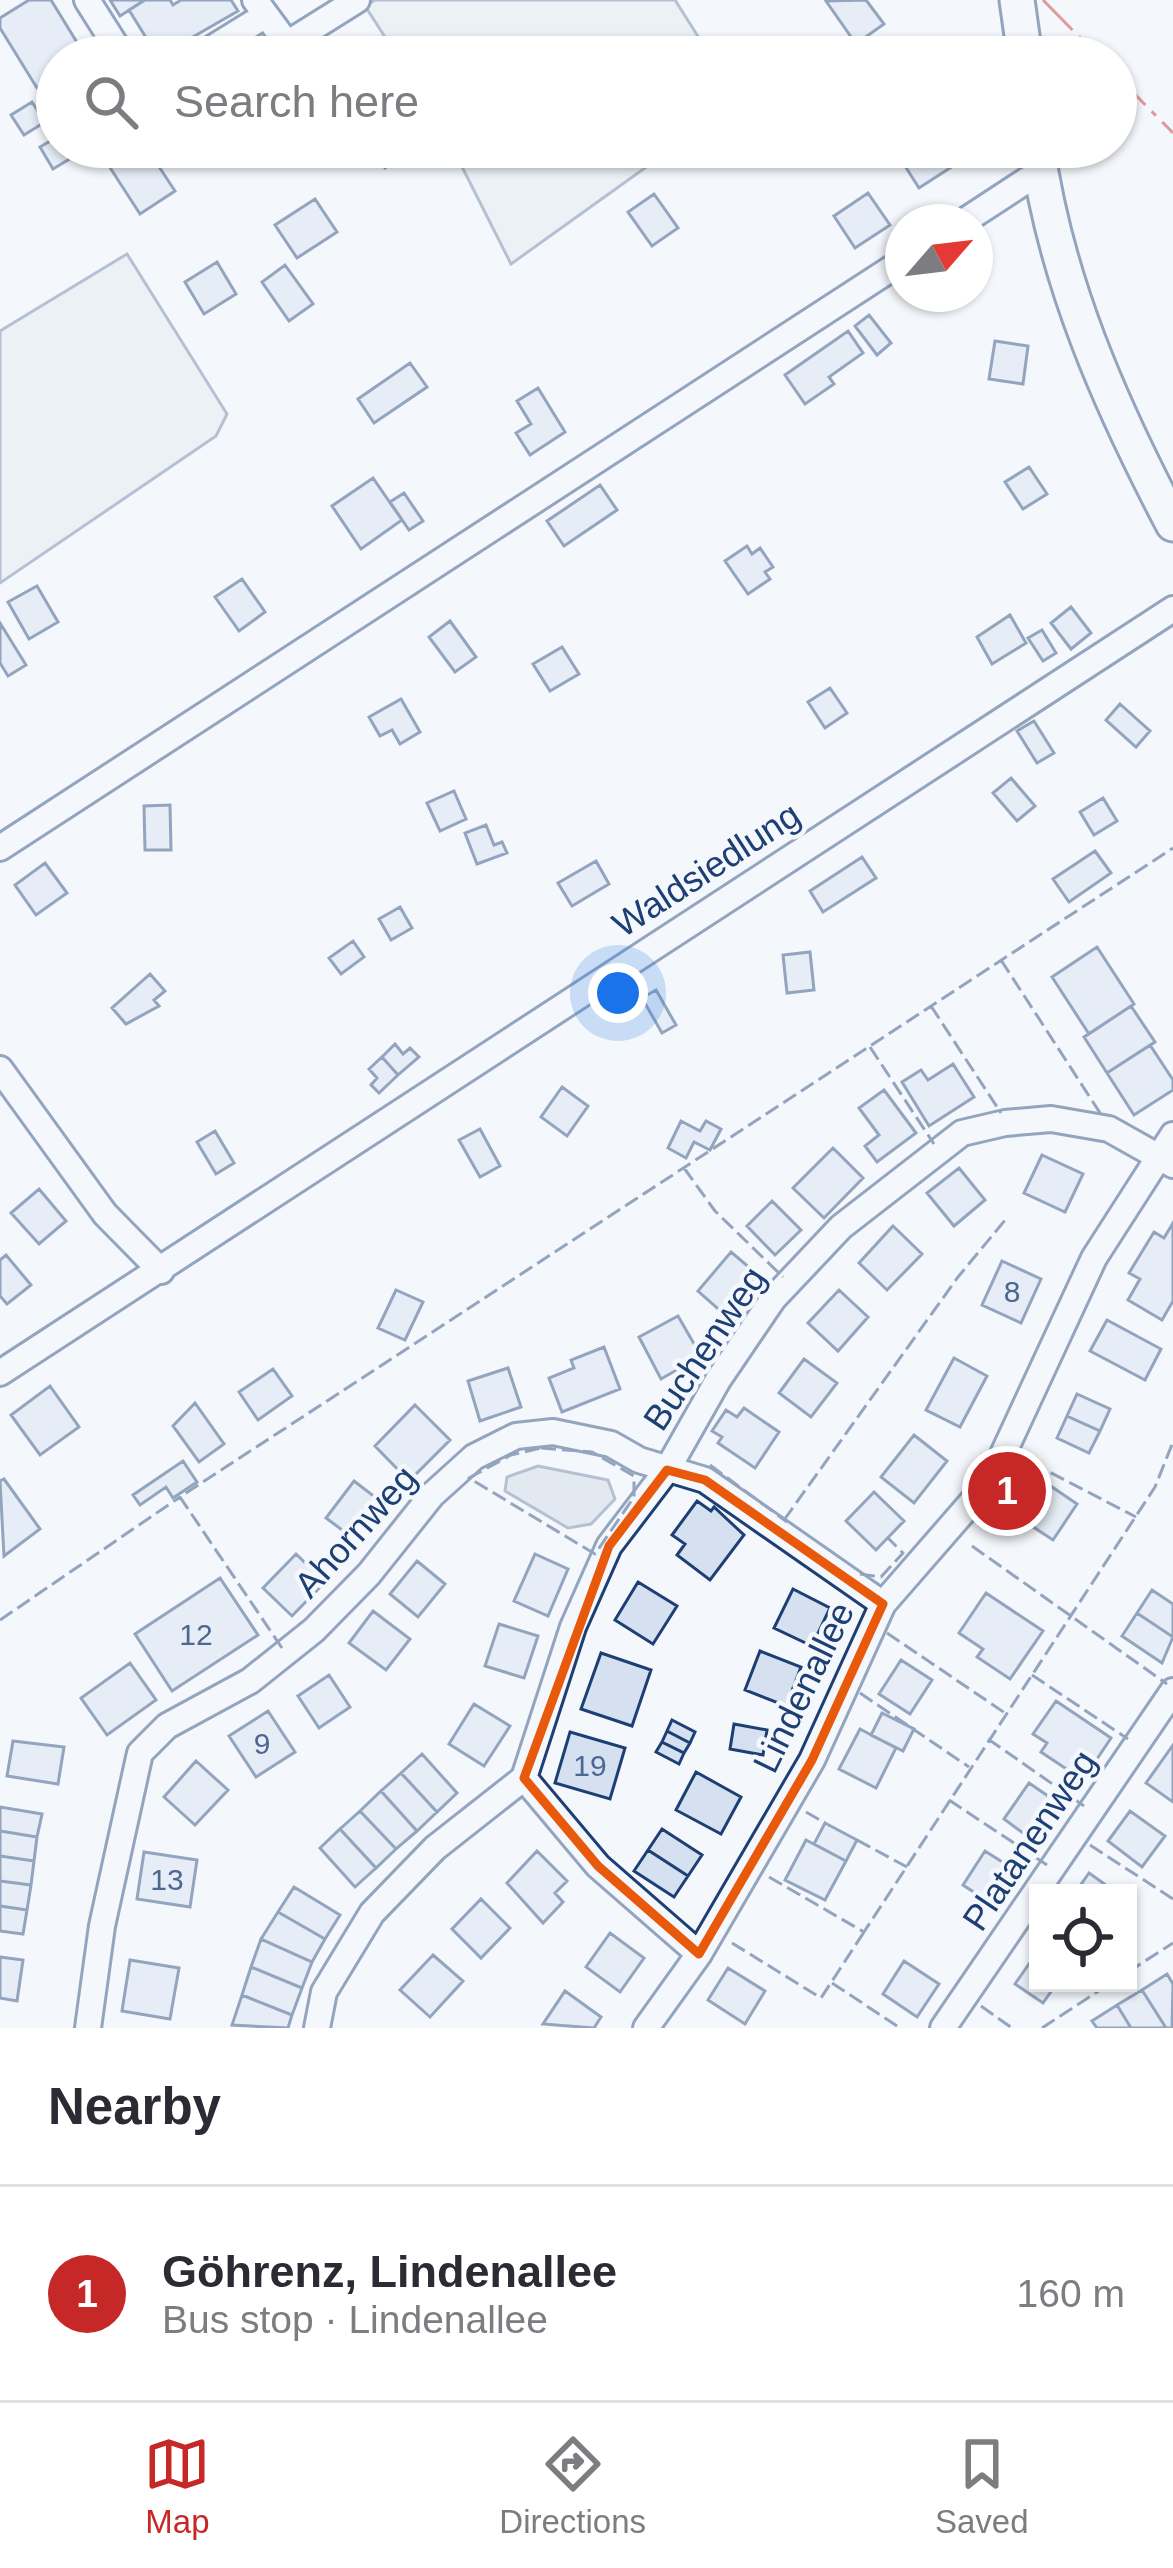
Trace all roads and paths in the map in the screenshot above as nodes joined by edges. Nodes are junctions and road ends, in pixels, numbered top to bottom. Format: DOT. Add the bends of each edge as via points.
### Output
graph roads {
  1 [pos="87,0"];
  2 [pos="357,0"];
  3 [pos="1017,0"];
  4 [pos="260,7"];
  5 [pos="110,36"];
  6 [pos="224,36"];
  7 [pos="283,36"];
  8 [pos="311,36"];
  9 [pos="1022,36"];
  10 [pos="1028,168"];
  11 [pos="1041,168"];
  12 [pos="985,204"];
  13 [pos="885,273"];
  14 [pos="1173,524"];
  15 [pos="1173,609"];
  16 [pos="0,848"];
  17 [pos="0,1069"];
  18 [pos="1169,1152"];
  19 [pos="161,1271"];
  20 [pos="0,1373"];
  21 [pos="667,1470"];
  22 [pos="884,1604"];
  23 [pos="1173,1691"];
  24 [pos="524,1778"];
  25 [pos="699,1954"];
  26 [pos="88,2028"];
  27 [pos="317,2028"];
  28 [pos="646,2028"];
  29 [pos="944,2028"];
  1 -- 5 [label="street"];
  2 -- 8 [label="street"];
  3 -- 9 [label="street"];
  4 -- 6 [label="street"];
  4 -- 7 [label="street"];
  10 -- 12 [label="street"];
  11 -- 14 [label="street" via="1072,301"];
  13 -- 16 [label="street"];
  15 -- 19 [label="street, Waldsiedlung"];
  17 -- 19 [label="street" via="105,1214"];
  18 -- 21 [label="street, Buchenweg" via="1051,1119 962,1133 841,1227 773,1299"];
  18 -- 22 [label="street, Lindenallee" via="1094,1258 991,1480"];
  19 -- 20 [label="street, Waldsiedlung"];
  21 -- 22 [label="street, Ahornweg" via="705,1480"];
  21 -- 24 [label="street, Buchenweg" via="609,1546"];
  21 -- 26 [label="street, Ahornweg" via="610,1444 553,1432 516,1436 474,1457 314,1630 250,1681 167,1726 140,1753"];
  22 -- 25 [label="street, Lindenallee" via="812,1760"];
  23 -- 29 [label="street, Platanenweg"];
  24 -- 25 [label="street" via="598,1866"];
  24 -- 27 [label="street" via="435,1848 372,1913 324,1992"];
  25 -- 28 [label="street, Lindenallee"];
}
